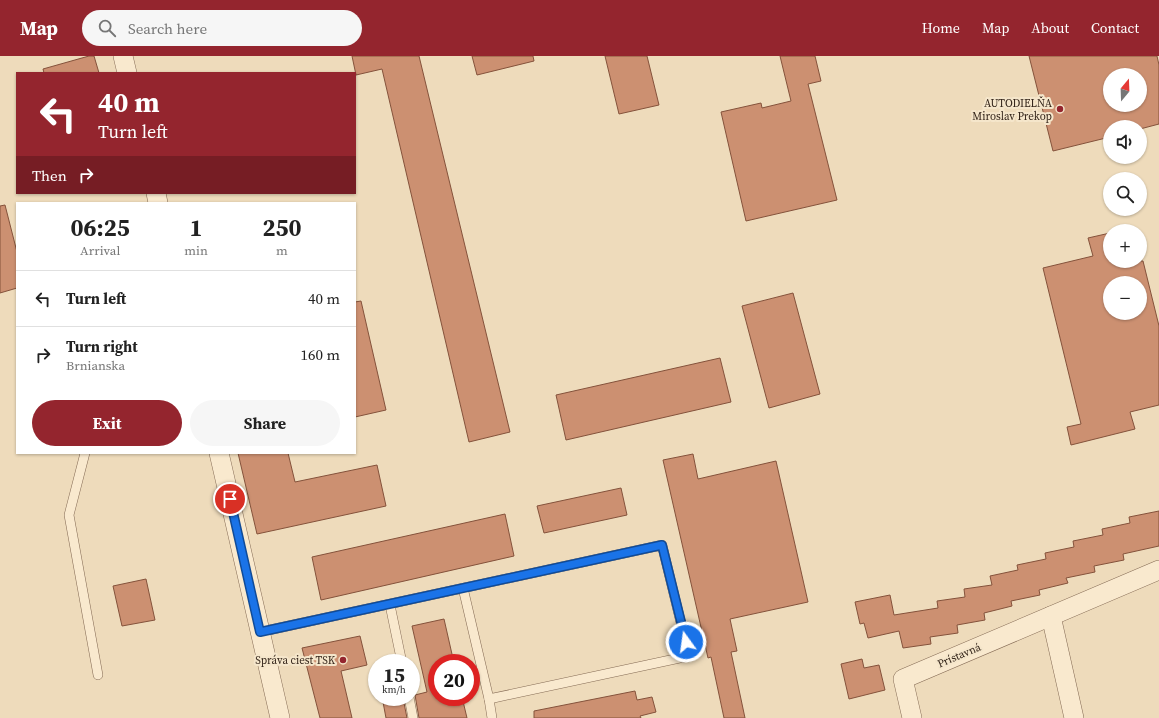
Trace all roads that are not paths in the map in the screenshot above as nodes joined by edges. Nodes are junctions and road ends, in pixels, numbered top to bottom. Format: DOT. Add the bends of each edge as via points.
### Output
graph roads {
  1 [pos="123,56"];
  2 [pos="126,72"];
  3 [pos="85,454"];
  4 [pos="219,454"];
  5 [pos="1159,570"];
  6 [pos="463,588"];
  7 [pos="390,605"];
  8 [pos="1051,616"];
  9 [pos="260,632"];
  10 [pos="400,654"];
  11 [pos="98,675"];
  12 [pos="489,698"];
  13 [pos="411,706"];
  14 [pos="280,718"];
  15 [pos="413,718"];
  16 [pos="492,718"];
  17 [pos="912,718"];
  18 [pos="1074,718"];
  1 -- 2 [label="street"];
  3 -- 11 [label="lane" via="69,515"];
  4 -- 9 [label="street"];
  5 -- 8 [label="street, Prístavná"];
  6 -- 7 [label="lane"];
  6 -- 12 [label="lane"];
  6 -- 12 [label="lane" via="662,545 689,656"];
  7 -- 9 [label="lane"];
  7 -- 10 [label="lane"];
  8 -- 17 [label="street, Prístavná" via="903,679"];
  8 -- 18 [label="street"];
  9 -- 14 [label="street"];
  12 -- 16 [label="lane"];
  13 -- 15 [label="lane"];
}
